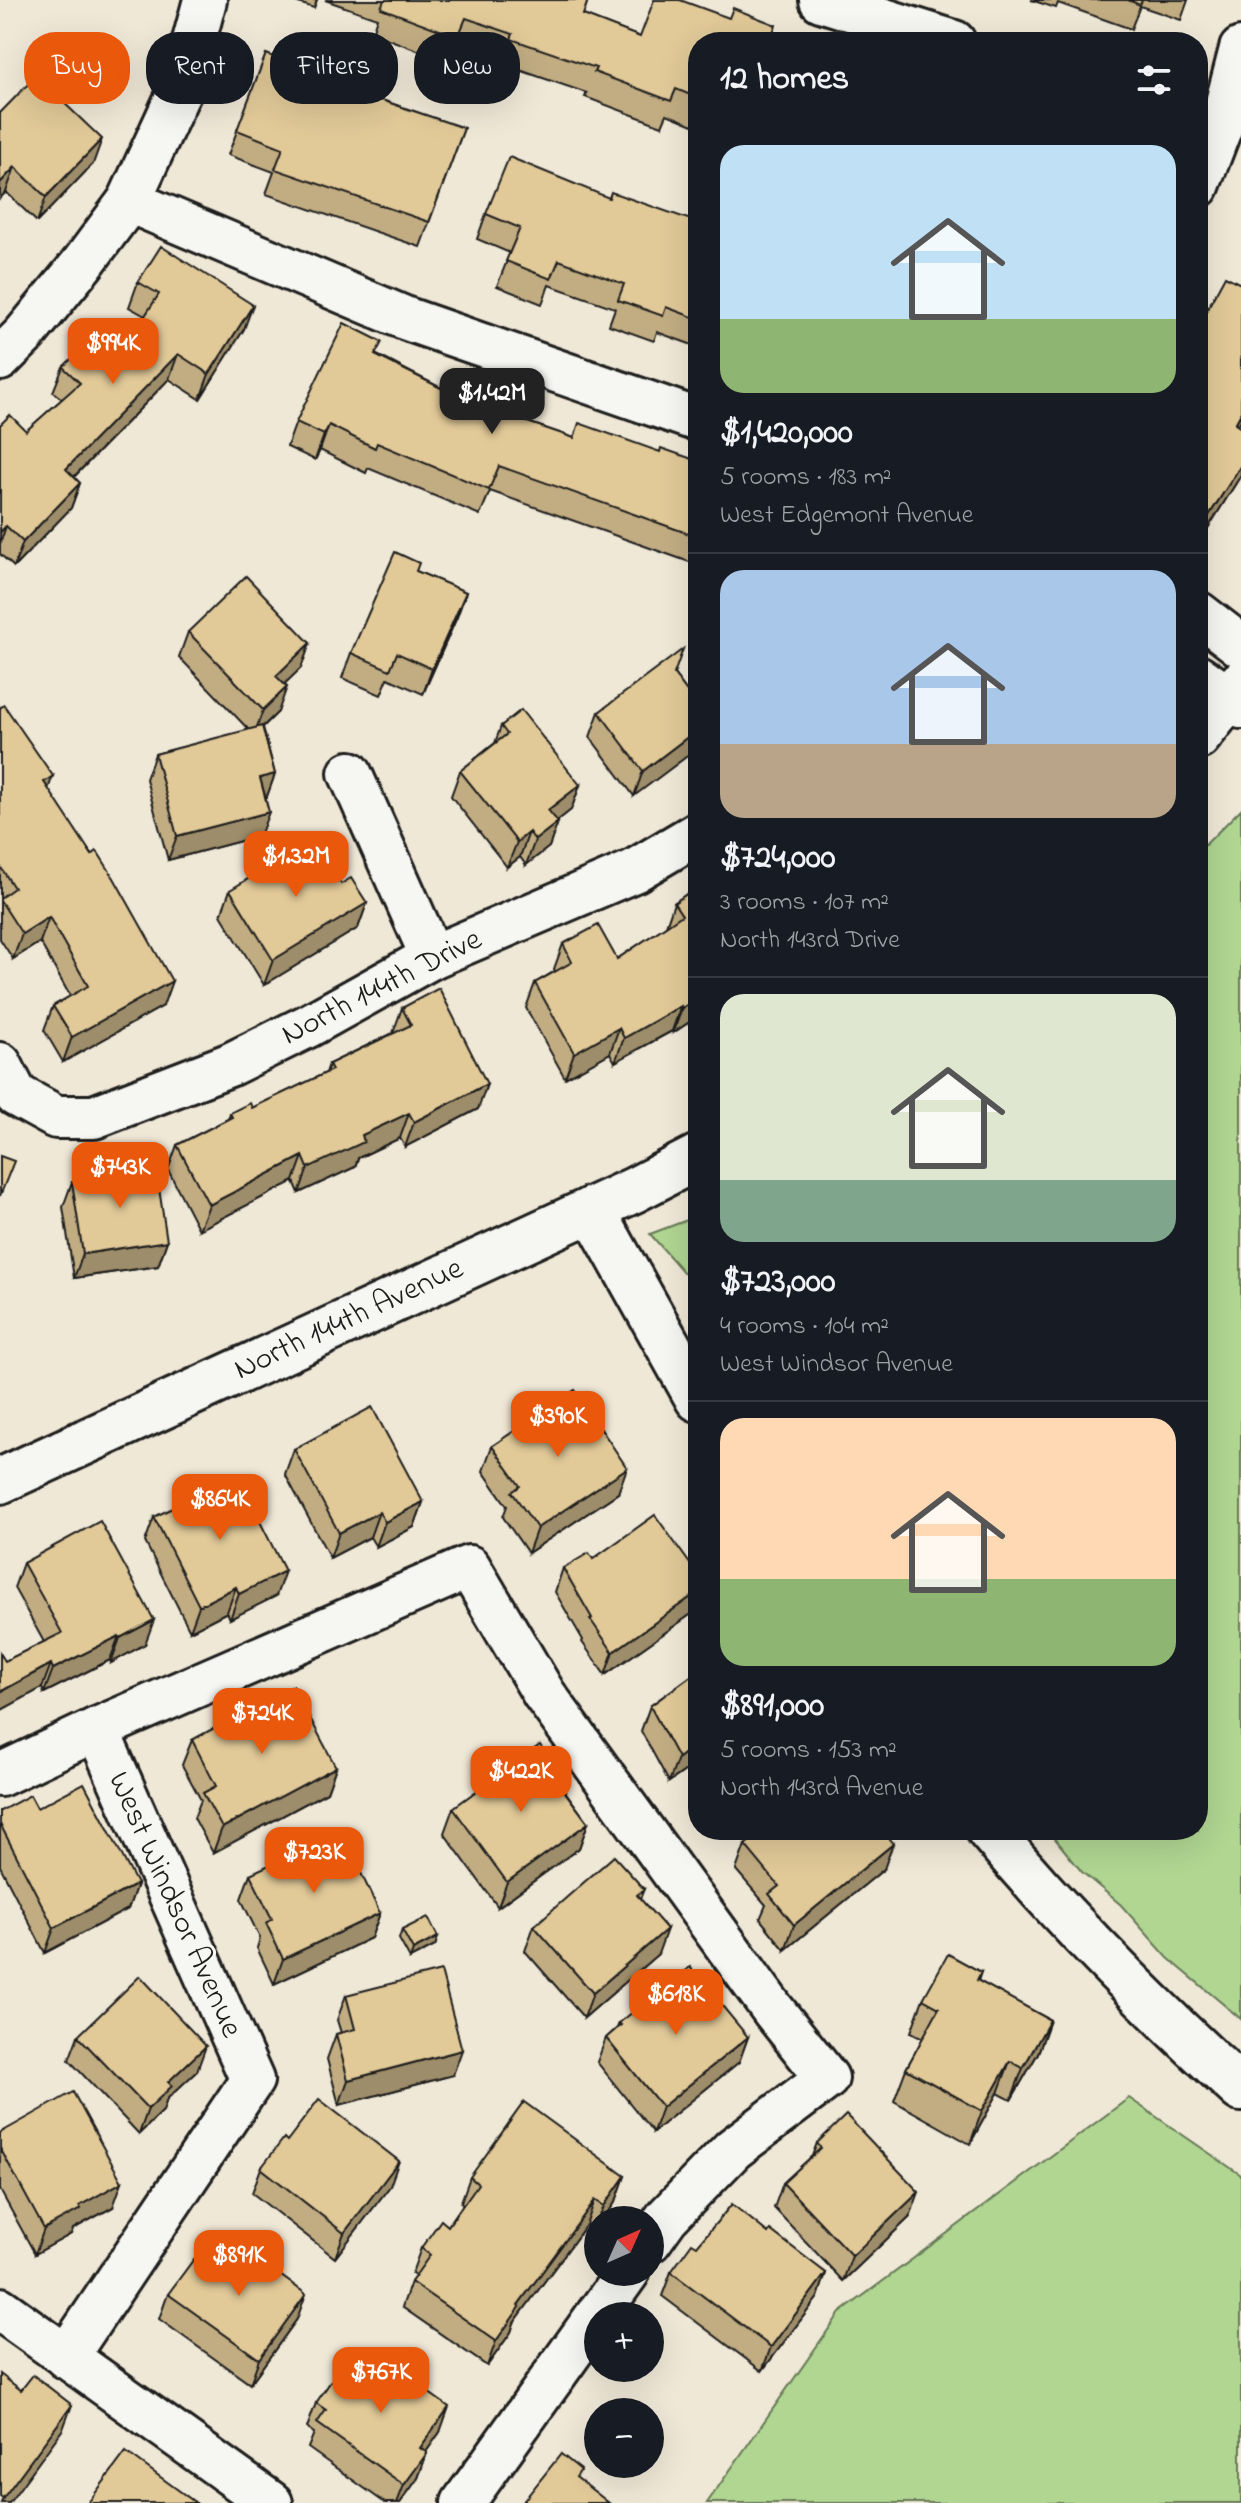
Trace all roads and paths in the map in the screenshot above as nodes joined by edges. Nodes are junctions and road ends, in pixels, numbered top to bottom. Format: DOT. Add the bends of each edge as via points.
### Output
graph roads {
  1 [pos="205,0"];
  2 [pos="821,0"];
  3 [pos="922,32"];
  4 [pos="1241,49"];
  5 [pos="1210,122"];
  6 [pos="129,201"];
  7 [pos="8,335"];
  8 [pos="688,417"];
  9 [pos="1208,621"];
  10 [pos="1241,646"];
  11 [pos="1228,691"];
  12 [pos="1208,722"];
  13 [pos="350,773"];
  14 [pos="688,839"];
  15 [pos="432,957"];
  16 [pos="0,1064"];
  17 [pos="688,1162"];
  18 [pos="592,1209"];
  19 [pos="688,1381"];
  20 [pos="0,1481"];
  21 [pos="97,1729"];
  22 [pos="0,1775"];
  23 [pos="997,1840"];
  24 [pos="1241,2089"];
  25 [pos="664,2221"];
  26 [pos="618,2286"];
  27 [pos="0,2309"];
  28 [pos="66,2357"];
  29 [pos="271,2503"];
  30 [pos="463,2503"];
  1 -- 6 [label="street" via="182,86"];
  2 -- 3 [label="street"];
  4 -- 5 [label="street"];
  6 -- 7 [label="street" via="83,263"];
  6 -- 8 [label="street" via="407,319"];
  9 -- 10 [label="street"];
  11 -- 12 [label="main road"];
  13 -- 15 [label="street"];
  14 -- 15 [label="street, North 144th Drive" via="634,871"];
  15 -- 16 [label="street, North 144th Drive" via="229,1065 94,1117 56,1117 16,1095"];
  17 -- 18 [label="main road, North 144th Avenue"];
  18 -- 19 [label="main road"];
  18 -- 20 [label="main road, North 144th Avenue"];
  21 -- 22 [label="street"];
  21 -- 25 [label="street" via="469,1567 544,1694 827,2078 733,2149"];
  21 -- 28 [label="street, West Windsor Avenue" via="252,2080"];
  23 -- 24 [label="main road" via="1046,1899"];
  26 -- 30 [label="street"];
  27 -- 28 [label="street"];
  28 -- 29 [label="street"];
}
